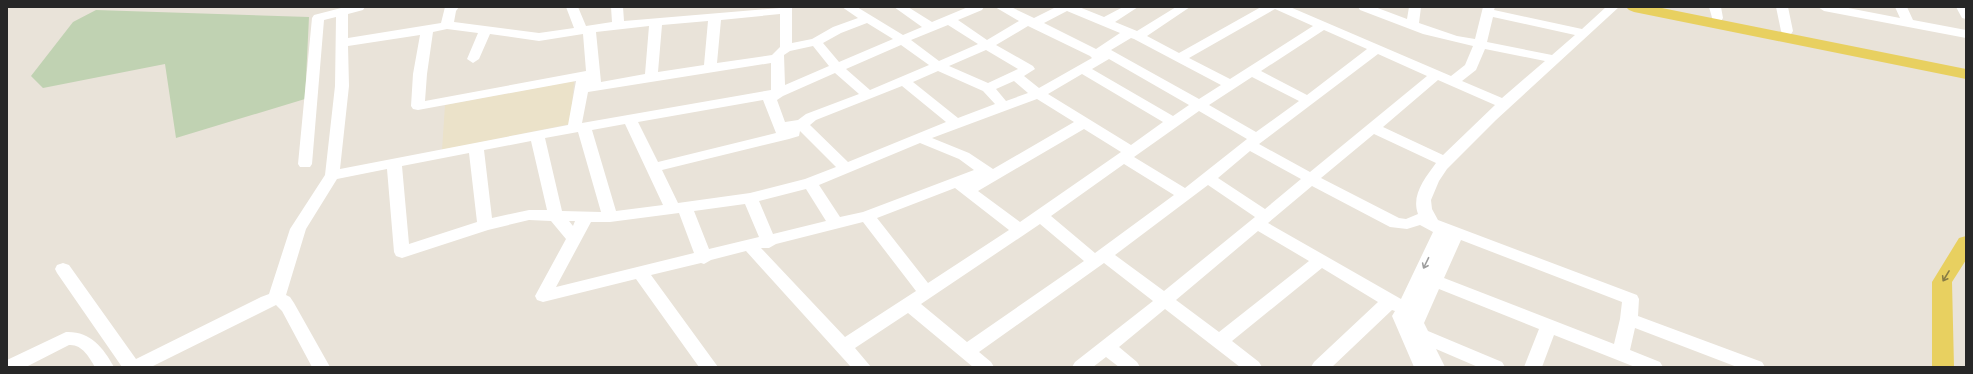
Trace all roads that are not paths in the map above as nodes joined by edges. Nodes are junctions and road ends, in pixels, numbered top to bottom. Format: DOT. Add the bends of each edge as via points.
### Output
graph roads {
  1 [pos="359,7"];
  2 [pos="572,7"];
  3 [pos="617,7"];
  4 [pos="677,7"];
  5 [pos="846,7"];
  6 [pos="900,7"];
  7 [pos="978,7"];
  8 [pos="1000,7"];
  9 [pos="1065,7"];
  10 [pos="1069,7"];
  11 [pos="1132,7"];
  12 [pos="1183,7"];
  13 [pos="1270,7"];
  14 [pos="1280,7"];
  15 [pos="1364,7"];
  16 [pos="1415,7"];
  17 [pos="1613,7"];
  18 [pos="1634,7"];
  19 [pos="1662,7"];
  20 [pos="1782,7"];
  21 [pos="1824,7"];
  22 [pos="1901,7"];
  23 [pos="1962,7"];
  24 [pos="454,8"];
  25 [pos="786,9"];
  26 [pos="1489,9"];
  27 [pos="1301,10"];
  28 [pos="342,12"];
  29 [pos="1716,12"];
  30 [pos="1966,15"];
  31 [pos="715,17"];
  32 [pos="867,19"];
  33 [pos="676,20"];
  34 [pos="949,20"];
  35 [pos="656,22"];
  36 [pos="1105,22"];
  37 [pos="1030,23"];
  38 [pos="1908,23"];
  39 [pos="447,25"];
  40 [pos="618,25"];
  41 [pos="1322,26"];
  42 [pos="1412,26"];
  43 [pos="932,28"];
  44 [pos="486,29"];
  45 [pos="427,30"];
  46 [pos="585,30"];
  47 [pos="837,30"];
  48 [pos="1787,31"];
  49 [pos="1585,32"];
  50 [pos="1134,34"];
  51 [pos="1966,34"];
  52 [pos="903,40"];
  53 [pos="341,42"];
  54 [pos="816,42"];
  55 [pos="987,45"];
  56 [pos="1480,45"];
  57 [pos="1376,49"];
  58 [pos="778,55"];
  59 [pos="1101,55"];
  60 [pos="1181,57"];
  61 [pos="1555,58"];
  62 [pos="473,59"];
  63 [pos="938,66"];
  64 [pos="1966,66"];
  65 [pos="710,68"];
  66 [pos="838,68"];
  67 [pos="1083,68"];
  68 [pos="1252,72"];
  69 [pos="1966,74"];
  70 [pos="589,75"];
  71 [pos="1015,75"];
  72 [pos="1436,75"];
  73 [pos="651,77"];
  74 [pos="904,81"];
  75 [pos="1452,82"];
  76 [pos="1231,85"];
  77 [pos="588,88"];
  78 [pos="988,88"];
  79 [pos="1038,94"];
  80 [pos="868,95"];
  81 [pos="772,96"];
  82 [pos="1308,101"];
  83 [pos="1504,104"];
  84 [pos="1003,105"];
  85 [pos="1197,106"];
  86 [pos="630,119"];
  87 [pos="1083,122"];
  88 [pos="1173,122"];
  89 [pos="956,123"];
  90 [pos="804,127"];
  91 [pos="579,128"];
  92 [pos="1374,128"];
  93 [pos="782,130"];
  94 [pos="537,135"];
  95 [pos="920,138"];
  96 [pos="1253,141"];
  97 [pos="476,147"];
  98 [pos="1127,155"];
  99 [pos="1445,162"];
  100 [pos="394,163"];
  101 [pos="304,164"];
  102 [pos="653,168"];
  103 [pos="845,168"];
  104 [pos="982,172"];
  105 [pos="332,175"];
  106 [pos="1208,178"];
  107 [pos="1311,179"];
  108 [pos="810,183"];
  109 [pos="963,186"];
  110 [pos="1185,195"];
  111 [pos="750,198"];
  112 [pos="678,206"];
  113 [pos="556,216"];
  114 [pos="586,216"];
  115 [pos="867,216"];
  116 [pos="1041,216"];
  117 [pos="610,217"];
  118 [pos="1261,220"];
  119 [pos="836,224"];
  120 [pos="1436,224"];
  121 [pos="485,225"];
  122 [pos="1020,230"];
  123 [pos="574,239"];
  124 [pos="769,242"];
  125 [pos="1966,243"];
  126 [pos="750,246"];
  127 [pos="704,258"];
  128 [pos="1099,258"];
  129 [pos="1321,260"];
  130 [pos="63,269"];
  131 [pos="640,273"];
  132 [pos="1434,282"];
  133 [pos="926,293"];
  134 [pos="276,299"];
  135 [pos="1165,300"];
  136 [pos="909,304"];
  137 [pos="1397,305"];
  138 [pos="1629,319"];
  139 [pos="1549,326"];
  140 [pos="1413,332"];
  141 [pos="1220,341"];
  142 [pos="842,347"];
  143 [pos="1107,347"];
  144 [pos="966,352"];
  145 [pos="1620,354"];
  146 [pos="1491,366"];
  147 [pos="10,367"];
  148 [pos="105,367"];
  149 [pos="133,367"];
  150 [pos="321,367"];
  151 [pos="709,367"];
  152 [pos="862,367"];
  153 [pos="985,367"];
  154 [pos="1081,367"];
  155 [pos="1131,367"];
  156 [pos="1253,367"];
  157 [pos="1320,367"];
  158 [pos="1423,367"];
  159 [pos="1436,367"];
  160 [pos="1533,367"];
  161 [pos="1654,367"];
  162 [pos="1756,367"];
  163 [pos="1943,367"];
  1 -- 28 [label="street"];
  2 -- 46 [label="street"];
  3 -- 40 [label="street"];
  4 -- 33 [label="street"];
  5 -- 32 [label="street"];
  5 -- 47 [label="street"];
  6 -- 43 [label="street"];
  7 -- 34 [label="street"];
  8 -- 37 [label="street"];
  9 -- 37 [label="street"];
  10 -- 36 [label="street"];
  11 -- 36 [label="street"];
  12 -- 50 [label="street"];
  13 -- 60 [label="street"];
  14 -- 27 [label="street"];
  15 -- 42 [label="street"];
  16 -- 42 [label="street"];
  17 -- 49 [label="street"];
  18 -- 69 [label="main road"];
  19 -- 29 [label="main road"];
  20 -- 48 [label="street"];
  21 -- 38 [label="street"];
  22 -- 38 [label="street"];
  23 -- 30 [label="street"];
  24 -- 39 [label="street"];
  25 -- 31 [label="street"];
  25 -- 58 [label="street"];
  26 -- 49 [label="street"];
  26 -- 56 [label="street"];
  27 -- 41 [label="street"];
  28 -- 53 [label="street"];
  28 -- 101 [label="street" via="318,18"];
  29 -- 48 [label="main road"];
  31 -- 33 [label="street"];
  31 -- 65 [label="street"];
  32 -- 47 [label="street"];
  32 -- 52 [label="street"];
  33 -- 35 [label="street"];
  34 -- 43 [label="street"];
  34 -- 55 [label="street"];
  35 -- 40 [label="street"];
  35 -- 73 [label="street"];
  36 -- 50 [label="street"];
  37 -- 55 [label="street"];
  37 -- 59 [label="street"];
  38 -- 51 [label="street"];
  39 -- 44 [label="street"];
  39 -- 45 [label="street"];
  40 -- 46 [label="street"];
  41 -- 57 [label="street"];
  41 -- 68 [label="street"];
  42 -- 56 [label="street"];
  43 -- 52 [label="street"];
  44 -- 46 [label="street" via="539,37"];
  44 -- 62 [label="street"];
  45 -- 53 [label="street"];
  45 -- 70 [label="street" via="418,106"];
  46 -- 70 [label="street"];
  47 -- 54 [label="street"];
  48 -- 64 [label="main road"];
  49 -- 61 [label="street"];
  50 -- 59 [label="street"];
  50 -- 60 [label="street"];
  52 -- 63 [label="street"];
  52 -- 66 [label="street"];
  53 -- 105 [label="street" via="342,86"];
  54 -- 58 [label="street"];
  54 -- 66 [label="street"];
  55 -- 63 [label="street"];
  55 -- 71 [label="street" via="1028,69"];
  56 -- 61 [label="street"];
  56 -- 75 [label="street" via="1471,67"];
  57 -- 72 [label="street"];
  57 -- 82 [label="street"];
  58 -- 65 [label="street"];
  58 -- 81 [label="street"];
  59 -- 67 [label="street"];
  59 -- 85 [label="street"];
  60 -- 76 [label="street"];
  61 -- 83 [label="street"];
  63 -- 74 [label="street"];
  63 -- 78 [label="street"];
  65 -- 73 [label="street"];
  66 -- 80 [label="street"];
  66 -- 81 [label="street"];
  67 -- 79 [label="street"];
  67 -- 88 [label="street"];
  68 -- 76 [label="street"];
  68 -- 82 [label="street"];
  70 -- 77 [label="street"];
  71 -- 78 [label="street"];
  71 -- 79 [label="street"];
  72 -- 75 [label="street"];
  72 -- 92 [label="street"];
  73 -- 77 [label="street"];
  74 -- 80 [label="street"];
  74 -- 89 [label="street"];
  75 -- 83 [label="street"];
  76 -- 85 [label="street"];
  77 -- 91 [label="street"];
  78 -- 84 [label="street"];
  79 -- 84 [label="street"];
  79 -- 87 [label="street"];
  80 -- 90 [label="street" via="810,117"];
  81 -- 86 [label="street"];
  81 -- 93 [label="street"];
  82 -- 96 [label="street"];
  83 -- 99 [label="street"];
  84 -- 89 [label="street"];
  85 -- 88 [label="street"];
  85 -- 96 [label="street"];
  86 -- 91 [label="street"];
  86 -- 102 [label="street"];
  87 -- 98 [label="street"];
  87 -- 104 [label="street"];
  88 -- 98 [label="street"];
  89 -- 95 [label="street"];
  90 -- 93 [label="street"];
  90 -- 103 [label="street"];
  91 -- 94 [label="street"];
  91 -- 117 [label="street"];
  92 -- 99 [label="street"];
  92 -- 107 [label="street"];
  93 -- 102 [label="street"];
  94 -- 97 [label="street"];
  94 -- 113 [label="street"];
  95 -- 103 [label="street"];
  95 -- 104 [label="street" via="964,156"];
  96 -- 106 [label="street"];
  96 -- 107 [label="street"];
  97 -- 100 [label="street"];
  97 -- 121 [label="street"];
  98 -- 110 [label="street"];
  98 -- 116 [label="street"];
  99 -- 120 [label="street" via="1427,187"];
  100 -- 105 [label="street"];
  100 -- 121 [label="street" via="402,252"];
  102 -- 112 [label="street"];
  103 -- 108 [label="street"];
  104 -- 109 [label="street"];
  105 -- 134 [label="street" via="298,229"];
  106 -- 110 [label="street"];
  106 -- 118 [label="street"];
  107 -- 118 [label="street"];
  107 -- 120 [label="street" via="1396,223"];
  108 -- 111 [label="street"];
  108 -- 119 [label="street"];
  109 -- 115 [label="street"];
  109 -- 122 [label="street"];
  110 -- 128 [label="street"];
  111 -- 112 [label="street"];
  111 -- 124 [label="street"];
  112 -- 117 [label="street"];
  112 -- 127 [label="street"];
  113 -- 114 [label="street"];
  113 -- 121 [label="street" via="529,215"];
  113 -- 123 [label="street"];
  114 -- 117 [label="street"];
  114 -- 123 [label="street"];
  115 -- 119 [label="street"];
  115 -- 133 [label="street"];
  116 -- 122 [label="street"];
  116 -- 128 [label="street"];
  118 -- 129 [label="street"];
  118 -- 135 [label="street"];
  119 -- 124 [label="street"];
  120 -- 132 [label="street"];
  120 -- 137 [label="street, one-way"];
  120 -- 138 [label="street" via="1631,299"];
  122 -- 133 [label="street"];
  123 -- 131 [label="street" via="543,296"];
  124 -- 126 [label="street"];
  125 -- 163 [label="main road, one-way" via="1942,282"];
  126 -- 127 [label="street"];
  126 -- 142 [label="street"];
  127 -- 131 [label="street"];
  128 -- 135 [label="street"];
  128 -- 144 [label="street"];
  129 -- 137 [label="street"];
  129 -- 141 [label="street"];
  130 -- 149 [label="street"];
  131 -- 151 [label="street"];
  132 -- 139 [label="street"];
  132 -- 140 [label="street"];
  133 -- 136 [label="street"];
  134 -- 149 [label="street" via="267,301"];
  134 -- 150 [label="street" via="284,301 288,307"];
  135 -- 141 [label="street"];
  135 -- 143 [label="street"];
  136 -- 142 [label="street"];
  136 -- 144 [label="street"];
  137 -- 140 [label="street" via="1401,316"];
  137 -- 157 [label="street"];
  138 -- 145 [label="street"];
  138 -- 162 [label="street"];
  139 -- 145 [label="street"];
  139 -- 160 [label="street"];
  140 -- 146 [label="street"];
  140 -- 158 [label="street"];
  140 -- 159 [label="street"];
  141 -- 156 [label="street"];
  142 -- 152 [label="street"];
  143 -- 154 [label="street"];
  143 -- 155 [label="street"];
  144 -- 153 [label="street"];
  145 -- 161 [label="street"];
  147 -- 148 [label="street" via="66,339 75,338 87,343"];
}
